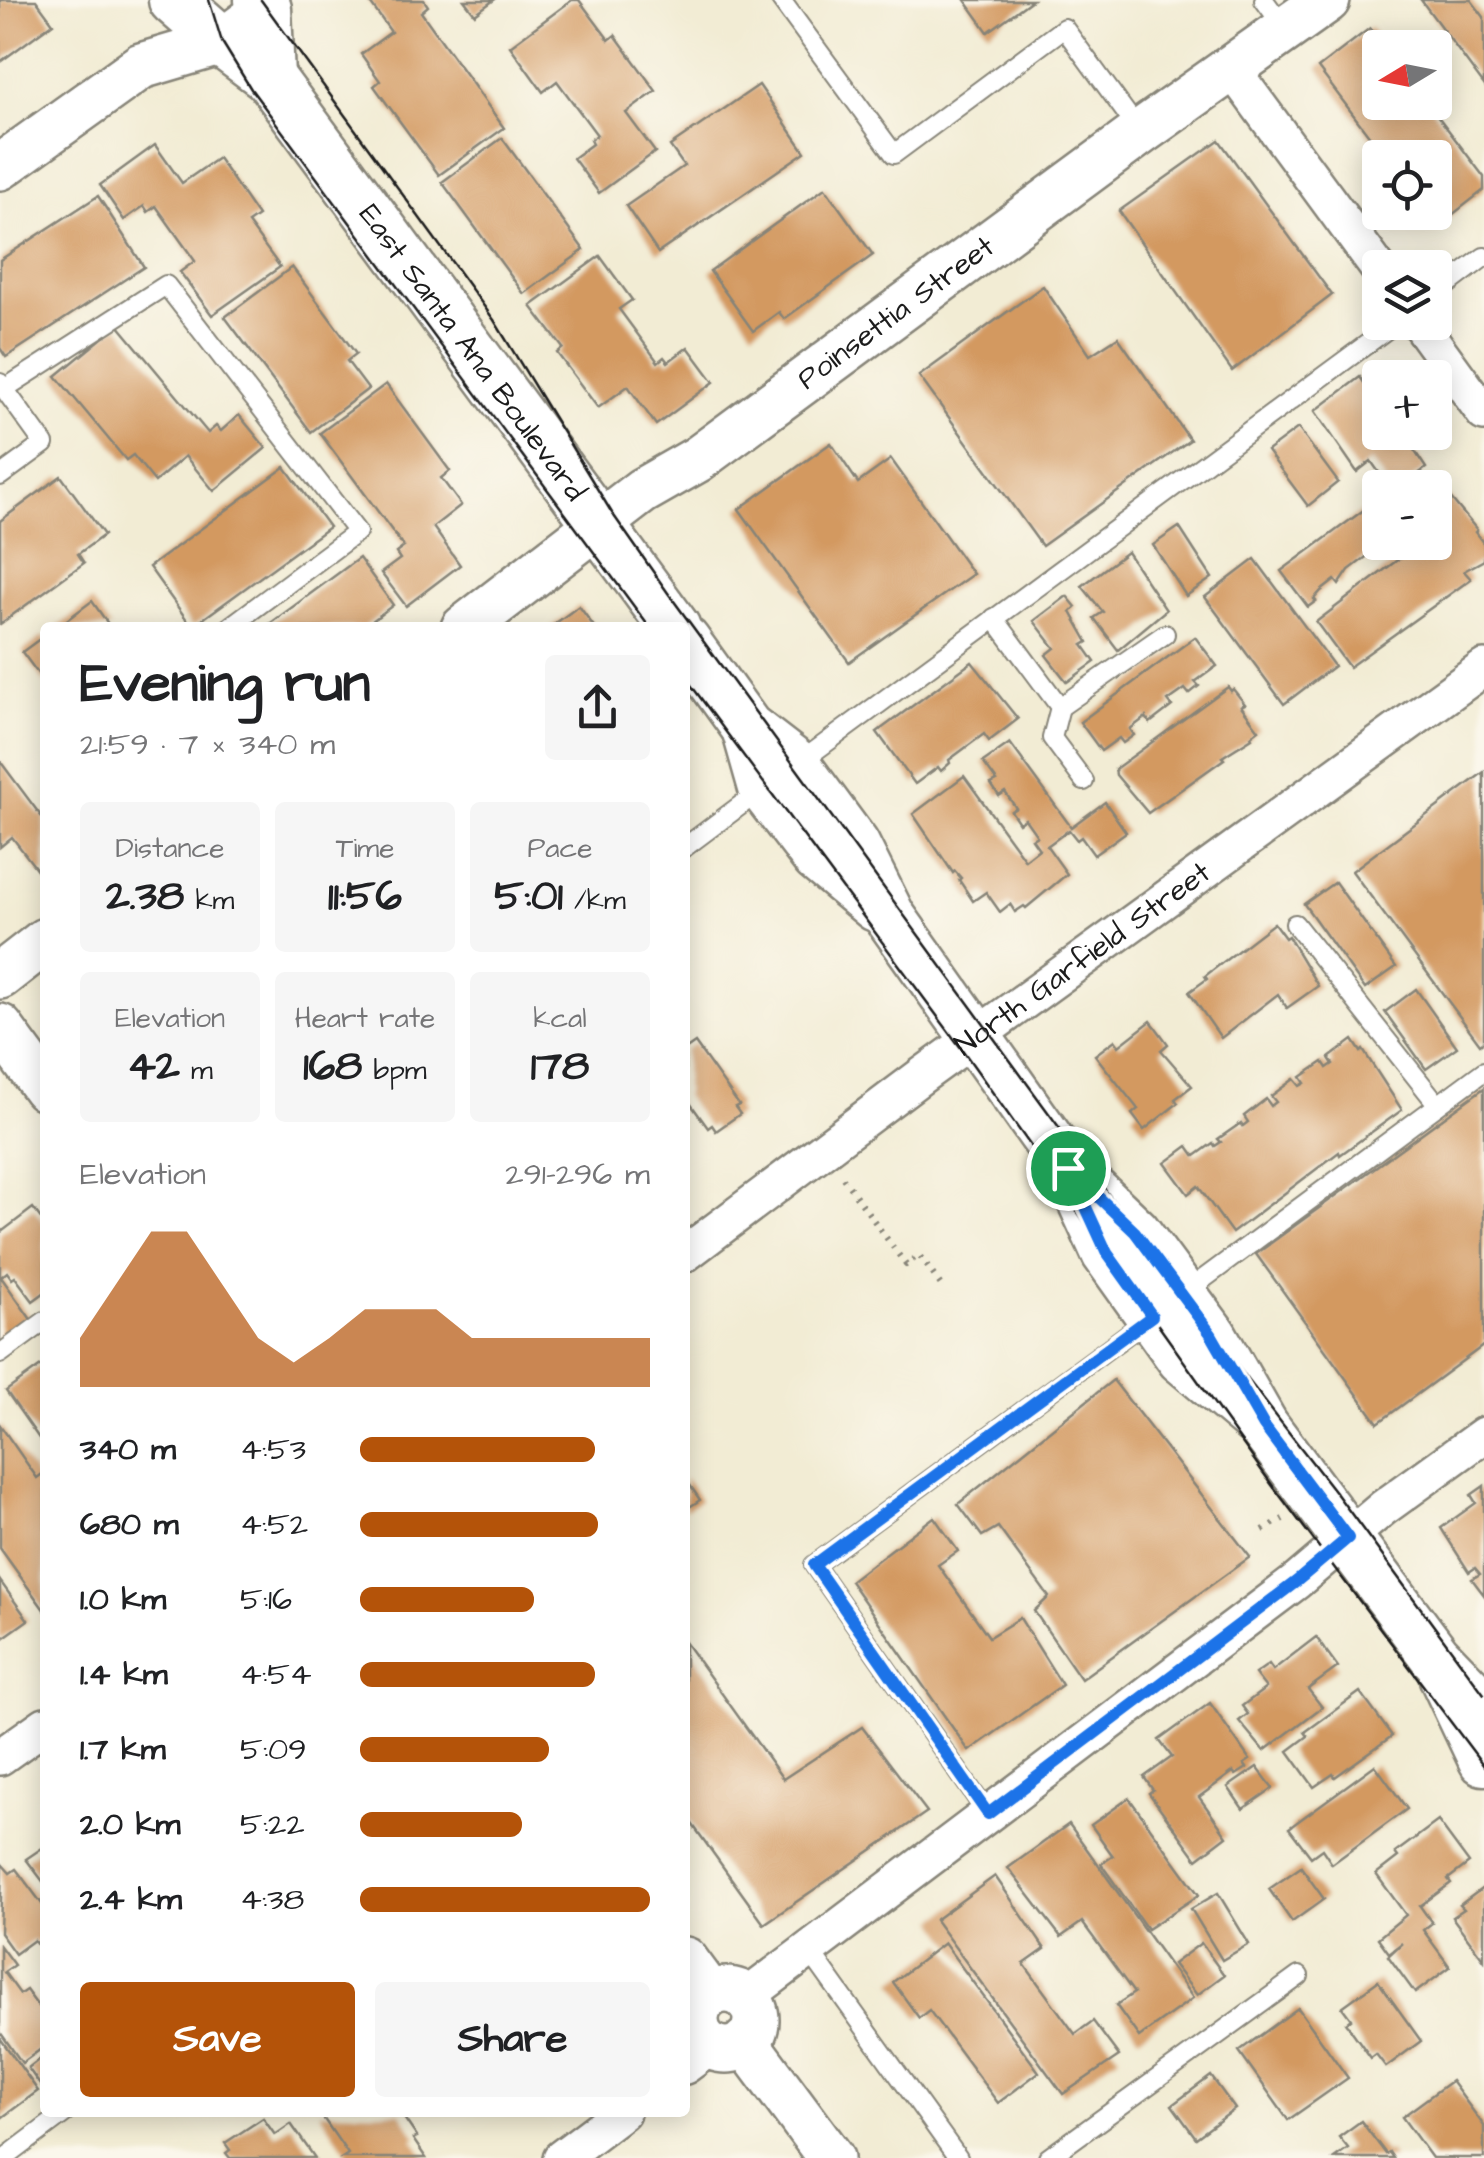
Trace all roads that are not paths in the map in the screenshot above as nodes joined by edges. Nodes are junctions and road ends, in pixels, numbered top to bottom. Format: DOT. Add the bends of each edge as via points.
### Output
graph roads {
  1 [pos="175,0"];
  2 [pos="780,0"];
  3 [pos="1326,0"];
  4 [pos="268,3"];
  5 [pos="1275,15"];
  6 [pos="222,42"];
  7 [pos="141,66"];
  8 [pos="1231,68"];
  9 [pos="270,77"];
  10 [pos="1141,132"];
  11 [pos="0,167"];
  12 [pos="1365,250"];
  13 [pos="1484,256"];
  14 [pos="1452,281"];
  15 [pos="1373,340"];
  16 [pos="1431,340"];
  17 [pos="2,386"];
  18 [pos="1484,413"];
  19 [pos="0,476"];
  20 [pos="600,524"];
  21 [pos="994,618"];
  22 [pos="236,622"];
  23 [pos="472,622"];
  24 [pos="670,622"];
  25 [pos="1165,634"];
  26 [pos="690,649"];
  27 [pos="1484,668"];
  28 [pos="1060,707"];
  29 [pos="780,776"];
  30 [pos="1084,781"];
  31 [pos="690,843"];
  32 [pos="1296,924"];
  33 [pos="40,945"];
  34 [pos="0,976"];
  35 [pos="0,985"];
  36 [pos="0,1000"];
  37 [pos="0,1027"];
  38 [pos="976,1036"];
  39 [pos="1484,1071"];
  40 [pos="40,1081"];
  41 [pos="1438,1106"];
  42 [pos="690,1250"];
  43 [pos="1167,1306"];
  44 [pos="40,1324"];
  45 [pos="0,1354"];
  46 [pos="1484,1434"];
  47 [pos="1348,1538"];
  48 [pos="1434,1656"];
  49 [pos="1484,1708"];
  50 [pos="40,1729"];
  51 [pos="0,1757"];
  52 [pos="1484,1760"];
  53 [pos="988,1814"];
  54 [pos="809,1950"];
  55 [pos="1299,1976"];
  56 [pos="714,1984"];
  57 [pos="714,2051"];
  58 [pos="59,2117"];
  59 [pos="615,2117"];
  60 [pos="5,2158"];
  61 [pos="561,2158"];
  62 [pos="831,2158"];
  63 [pos="958,2158"];
  64 [pos="1048,2158"];
  1 -- 6 [label="main road, East Santa Ana Boulevard"];
  1 -- 7 [label="street"];
  2 -- 10 [label="lane" via="894,154 1064,28"];
  3 -- 5 [label="street, Poinsettia Street"];
  4 -- 6 [label="street"];
  4 -- 9 [label="main road"];
  5 -- 8 [label="street, Poinsettia Street"];
  6 -- 7 [label="street"];
  6 -- 9 [label="main road, East Santa Ana Boulevard"];
  7 -- 11 [label="street"];
  8 -- 10 [label="street, Poinsettia Street"];
  8 -- 12 [label="street"];
  9 -- 20 [label="main road, East Santa Ana Boulevard"];
  10 -- 20 [label="street, Poinsettia Street"];
  13 -- 14 [label="lane"];
  15 -- 21 [label="lane"];
  16 -- 18 [label="street"];
  17 -- 19 [label="lane" via="44,444"];
  17 -- 22 [label="lane" via="166,285 358,532"];
  20 -- 23 [label="street, Poinsettia Street"];
  20 -- 24 [label="main road, East Santa Ana Boulevard"];
  21 -- 28 [label="lane"];
  21 -- 29 [label="lane"];
  25 -- 28 [label="lane"];
  26 -- 29 [label="main road"];
  27 -- 38 [label="street, North Garfield Street"];
  28 -- 30 [label="lane" via="1052,738"];
  29 -- 31 [label="lane"];
  29 -- 38 [label="main road" via="817,857 890,917"];
  32 -- 41 [label="lane"];
  33 -- 34 [label="street"];
  35 -- 36 [label="street"];
  37 -- 40 [label="street"];
  38 -- 42 [label="street, North Garfield Street"];
  38 -- 43 [label="main road" via="1068,1168 1135,1232"];
  39 -- 41 [label="lane"];
  41 -- 43 [label="lane"];
  43 -- 47 [label="main road" via="1211,1334 1264,1426"];
  43 -- 53 [label="lane" via="814,1565"];
  44 -- 45 [label="lane"];
  46 -- 47 [label="street"];
  47 -- 48 [label="main road"];
  47 -- 53 [label="street"];
  48 -- 49 [label="main road"];
  48 -- 52 [label="main road"];
  50 -- 51 [label="street"];
  53 -- 54 [label="street"];
  54 -- 56 [label="street"];
  54 -- 63 [label="lane"];
  55 -- 64 [label="lane"];
  56 -- 57 [label="street" via="696,2014 702,2038"];
  57 -- 62 [label="street"];
  58 -- 60 [label="lane"];
  59 -- 61 [label="street"];
}
